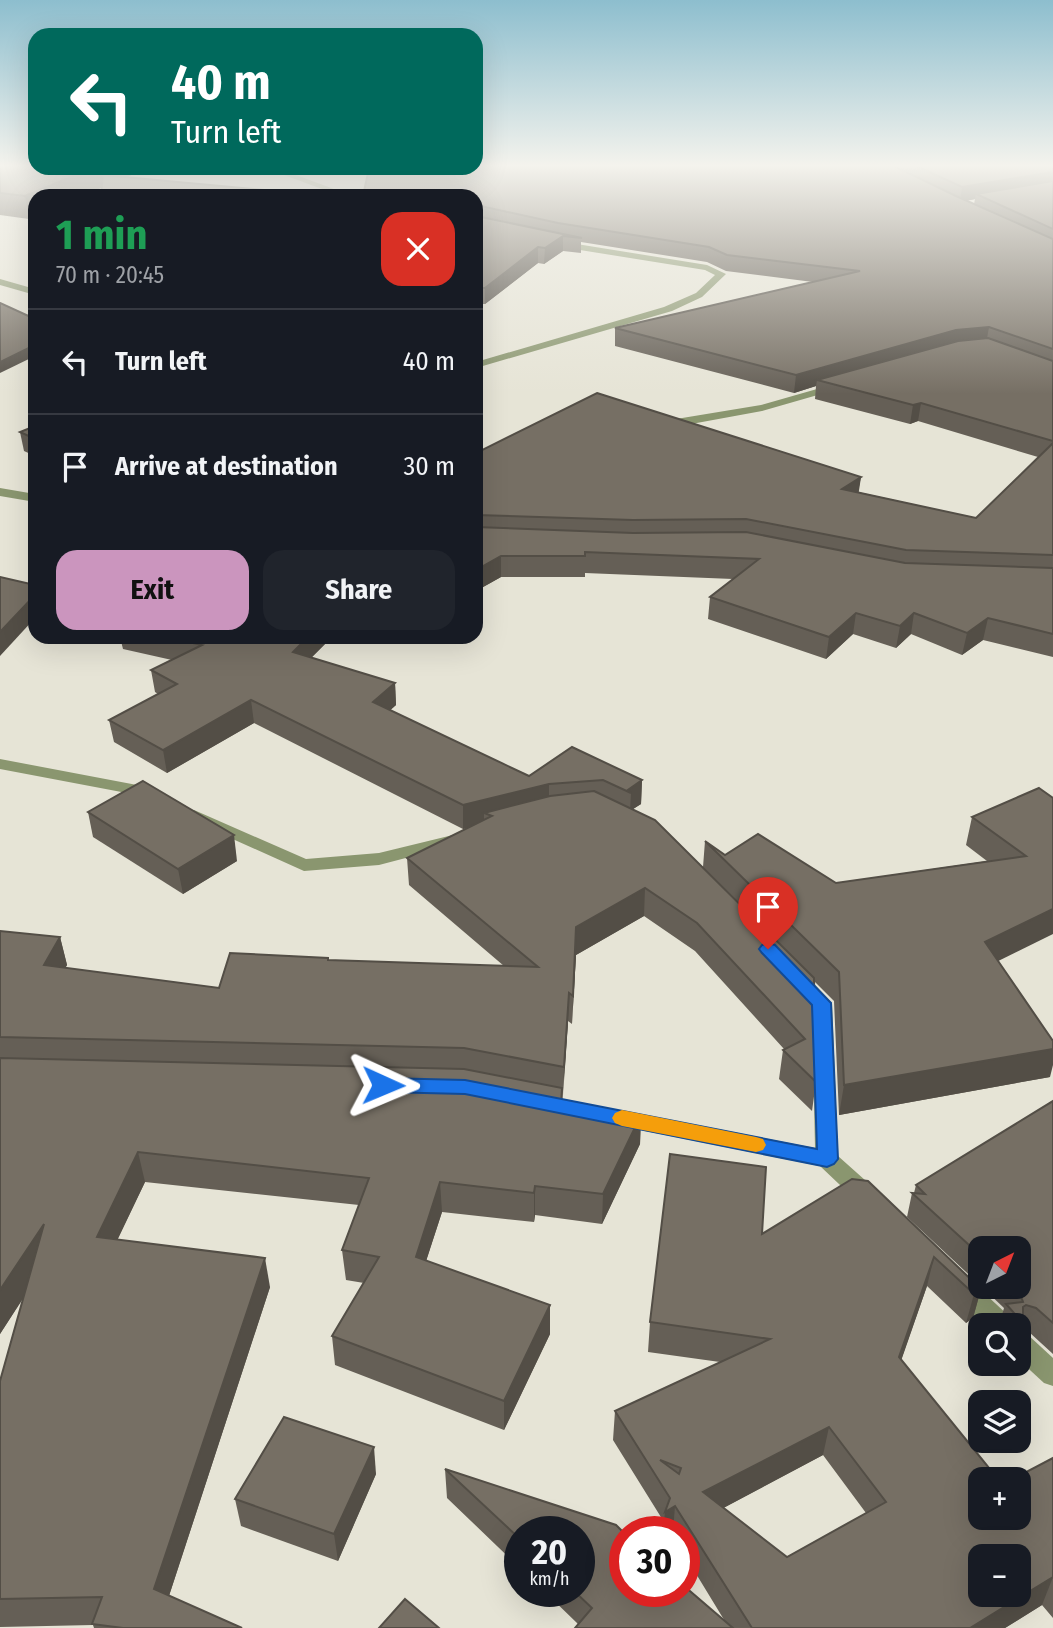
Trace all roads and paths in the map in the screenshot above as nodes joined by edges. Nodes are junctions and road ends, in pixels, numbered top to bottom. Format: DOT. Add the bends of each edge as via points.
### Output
graph roads {
  1 [pos="550,242"];
  2 [pos="0,282"];
  3 [pos="28,290"];
  4 [pos="483,363"];
  5 [pos="852,382"];
  6 [pos="658,426"];
  7 [pos="0,492"];
  8 [pos="28,497"];
  9 [pos="0,764"];
  10 [pos="471,835"];
  11 [pos="784,965"];
  12 [pos="599,1114"];
  13 [pos="827,1159"];
  14 [pos="885,1214"];
  15 [pos="943,1269"];
  16 [pos="989,1313"];
  17 [pos="1031,1354"];
  18 [pos="1053,1375"];
  1 -- 4 [label="street" via="721,274 699,295 668,309"];
  2 -- 3 [label="street"];
  5 -- 6 [label="street" via="762,408"];
  7 -- 8 [label="street"];
  9 -- 10 [label="street" via="138,790 304,865 379,859"];
  11 -- 13 [label="street" via="822,1003"];
  12 -- 13 [label="street"];
  13 -- 14 [label="street"];
  15 -- 16 [label="street"];
  17 -- 18 [label="street"];
}
